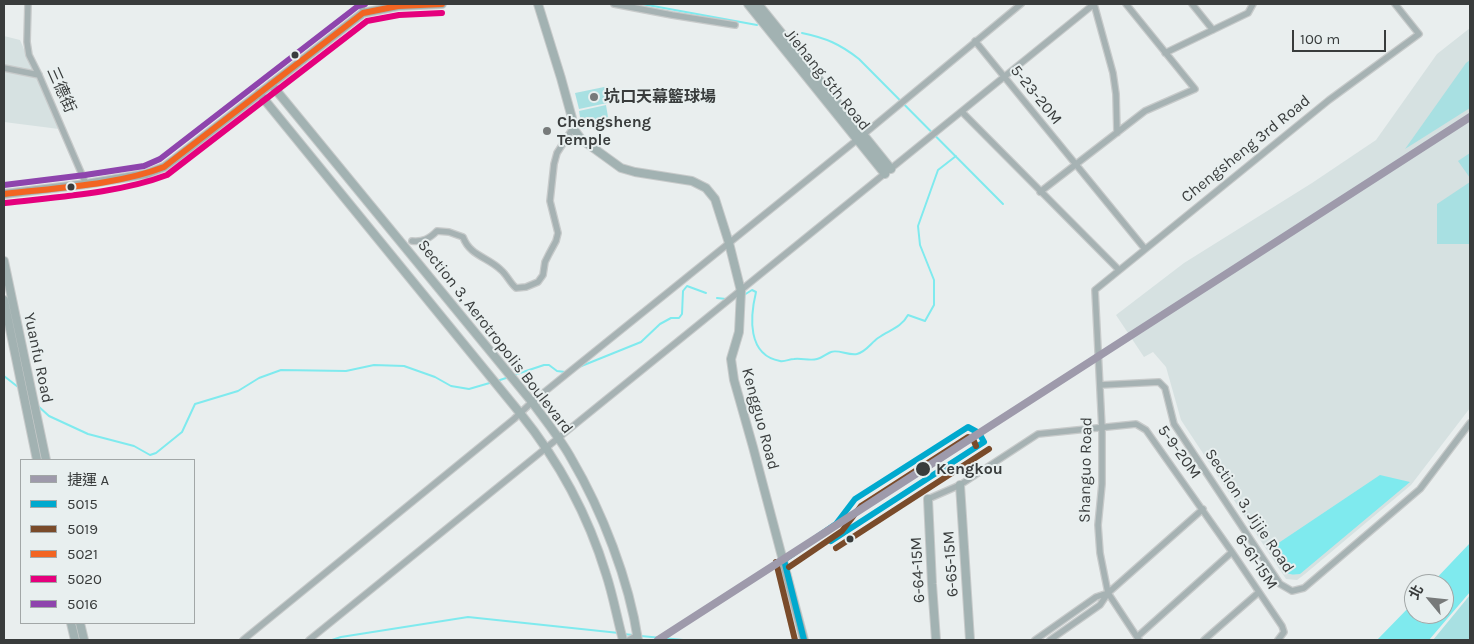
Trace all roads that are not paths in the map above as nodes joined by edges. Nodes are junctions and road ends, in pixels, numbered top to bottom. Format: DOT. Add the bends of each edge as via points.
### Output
graph roads {
  1 [pos="28,4"];
  2 [pos="362,4"];
  3 [pos="442,4"];
  4 [pos="538,4"];
  5 [pos="614,4"];
  6 [pos="748,4"];
  7 [pos="758,4"];
  8 [pos="1021,4"];
  9 [pos="1094,4"];
  10 [pos="1126,4"];
  11 [pos="1192,4"];
  12 [pos="1253,4"];
  13 [pos="1395,4"];
  14 [pos="363,13"];
  15 [pos="735,25"];
  16 [pos="1213,30"];
  17 [pos="975,41"];
  18 [pos="1165,52"];
  19 [pos="4,68"];
  20 [pos="39,75"];
  21 [pos="1004,77"];
  22 [pos="271,84"];
  23 [pos="259,93"];
  24 [pos="962,112"];
  25 [pos="573,128"];
  26 [pos="1117,133"];
  27 [pos="861,136"];
  28 [pos="1076,165"];
  29 [pos="888,171"];
  30 [pos="86,184"];
  31 [pos="1040,192"];
  32 [pos="4,194"];
  33 [pos="412,241"];
  34 [pos="729,243"];
  35 [pos="1144,249"];
  36 [pos="4,260"];
  37 [pos="1119,270"];
  38 [pos="1095,290"];
  39 [pos="741,291"];
  40 [pos="4,300"];
  41 [pos="1100,385"];
  42 [pos="532,402"];
  43 [pos="520,413"];
  44 [pos="1470,423"];
  45 [pos="1102,429"];
  46 [pos="559,439"];
  47 [pos="547,448"];
  48 [pos="37,459"];
  49 [pos="46,459"];
  50 [pos="960,485"];
  51 [pos="928,498"];
  52 [pos="1202,509"];
  53 [pos="1232,552"];
  54 [pos="1259,592"];
  55 [pos="1108,593"];
  56 [pos="71,624"];
  57 [pos="80,624"];
  58 [pos="803,636"];
  59 [pos="638,638"];
  60 [pos="1138,639"];
  61 [pos="75,640"];
  62 [pos="84,640"];
  63 [pos="243,640"];
  64 [pos="309,640"];
  65 [pos="622,640"];
  66 [pos="630,640"];
  67 [pos="936,640"];
  68 [pos="970,640"];
  69 [pos="1034,640"];
  70 [pos="1050,640"];
  71 [pos="1204,640"];
  72 [pos="1278,640"];
  1 -- 20 [label="street, 三德街" via="29,55"];
  2 -- 14 [label="street"];
  3 -- 14 [label="street" via="398,6"];
  4 -- 25 [label="street"];
  5 -- 15 [label="street"];
  6 -- 27 [label="street, Jiehang 5th Road"];
  7 -- 27 [label="street, Jiehang 5th Road"];
  8 -- 17 [label="street"];
  9 -- 21 [label="street"];
  9 -- 26 [label="street" via="1113,73"];
  10 -- 18 [label="street"];
  11 -- 16 [label="street"];
  12 -- 16 [label="street" via="1248,14"];
  13 -- 35 [label="street, Chengsheng 3rd Road" via="1419,34 1329,100"];
  14 -- 22 [label="street"];
  16 -- 18 [label="street"];
  17 -- 21 [label="street, 5-23-20M"];
  17 -- 27 [label="street"];
  18 -- 26 [label="street" via="1195,89 1145,111"];
  19 -- 20 [label="street"];
  20 -- 30 [label="street, 三德街"];
  21 -- 24 [label="street"];
  21 -- 28 [label="street, 5-23-20M"];
  22 -- 23 [label="street"];
  22 -- 42 [label="street, Section 3, Aerotropolis Boulevard"];
  23 -- 30 [label="street" via="164,167 146,174"];
  23 -- 43 [label="street, Section 3, Aerotropolis Boulevard"];
  24 -- 29 [label="street"];
  24 -- 31 [label="street"];
  25 -- 33 [label="street" via="554,164 550,201 558,233 538,282 516,288 502,270 472,252 463,238 450,232 437,232 420,242"];
  25 -- 34 [label="street, Kengguo Road" via="581,139 621,168 684,179 706,188 715,198"];
  26 -- 28 [label="street"];
  27 -- 29 [label="street, Jiehang 5th Road"];
  27 -- 34 [label="street"];
  28 -- 31 [label="street"];
  28 -- 35 [label="street, 5-23-20M"];
  29 -- 39 [label="street"];
  30 -- 32 [label="street"];
  31 -- 37 [label="street"];
  34 -- 39 [label="street, Kengguo Road"];
  34 -- 42 [label="street"];
  35 -- 37 [label="street, Chengsheng 3rd Road"];
  36 -- 49 [label="street, Yuanfu Road"];
  37 -- 38 [label="street, Chengsheng 3rd Road"];
  38 -- 41 [label="street, Shanguo Road"];
  39 -- 46 [label="street"];
  39 -- 58 [label="street, Kengguo Road" via="739,332 731,359 734,380"];
  40 -- 48 [label="street, Yuanfu Road"];
  41 -- 44 [label="street, Section 3, Jijie Road" via="1159,382 1165,388 1174,424 1280,584 1292,591 1304,588 1420,489"];
  41 -- 45 [label="street, Shanguo Road"];
  42 -- 43 [label="street"];
  42 -- 46 [label="street, Section 3, Aerotropolis Boulevard"];
  43 -- 47 [label="street, Section 3, Aerotropolis Boulevard"];
  43 -- 63 [label="street"];
  45 -- 50 [label="street, 5-9-20M" via="1038,434"];
  45 -- 52 [label="street, 5-9-20M" via="1136,424 1146,430"];
  45 -- 55 [label="street, Shanguo Road" via="1098,525"];
  46 -- 47 [label="street"];
  46 -- 59 [label="street, Section 3, Aerotropolis Boulevard" via="605,526"];
  47 -- 64 [label="street"];
  47 -- 65 [label="street, Section 3, Aerotropolis Boulevard" via="574,496 606,573"];
  50 -- 51 [label="street, 5-9-20M"];
  50 -- 68 [label="street, 6-65-15M"];
  51 -- 67 [label="street, 6-64-15M"];
  52 -- 53 [label="street, 6-61-15M"];
  52 -- 55 [label="street"];
  53 -- 54 [label="street, 6-61-15M"];
  53 -- 60 [label="street"];
  54 -- 71 [label="street"];
  54 -- 72 [label="street, 6-61-15M" via="1282,626 1284,632"];
  55 -- 60 [label="street, Shanguo Road"];
  55 -- 69 [label="street"];
  55 -- 70 [label="street" via="1100,605"];
  56 -- 61 [label="street"];
  57 -- 62 [label="street"];
  59 -- 66 [label="street"];
}
